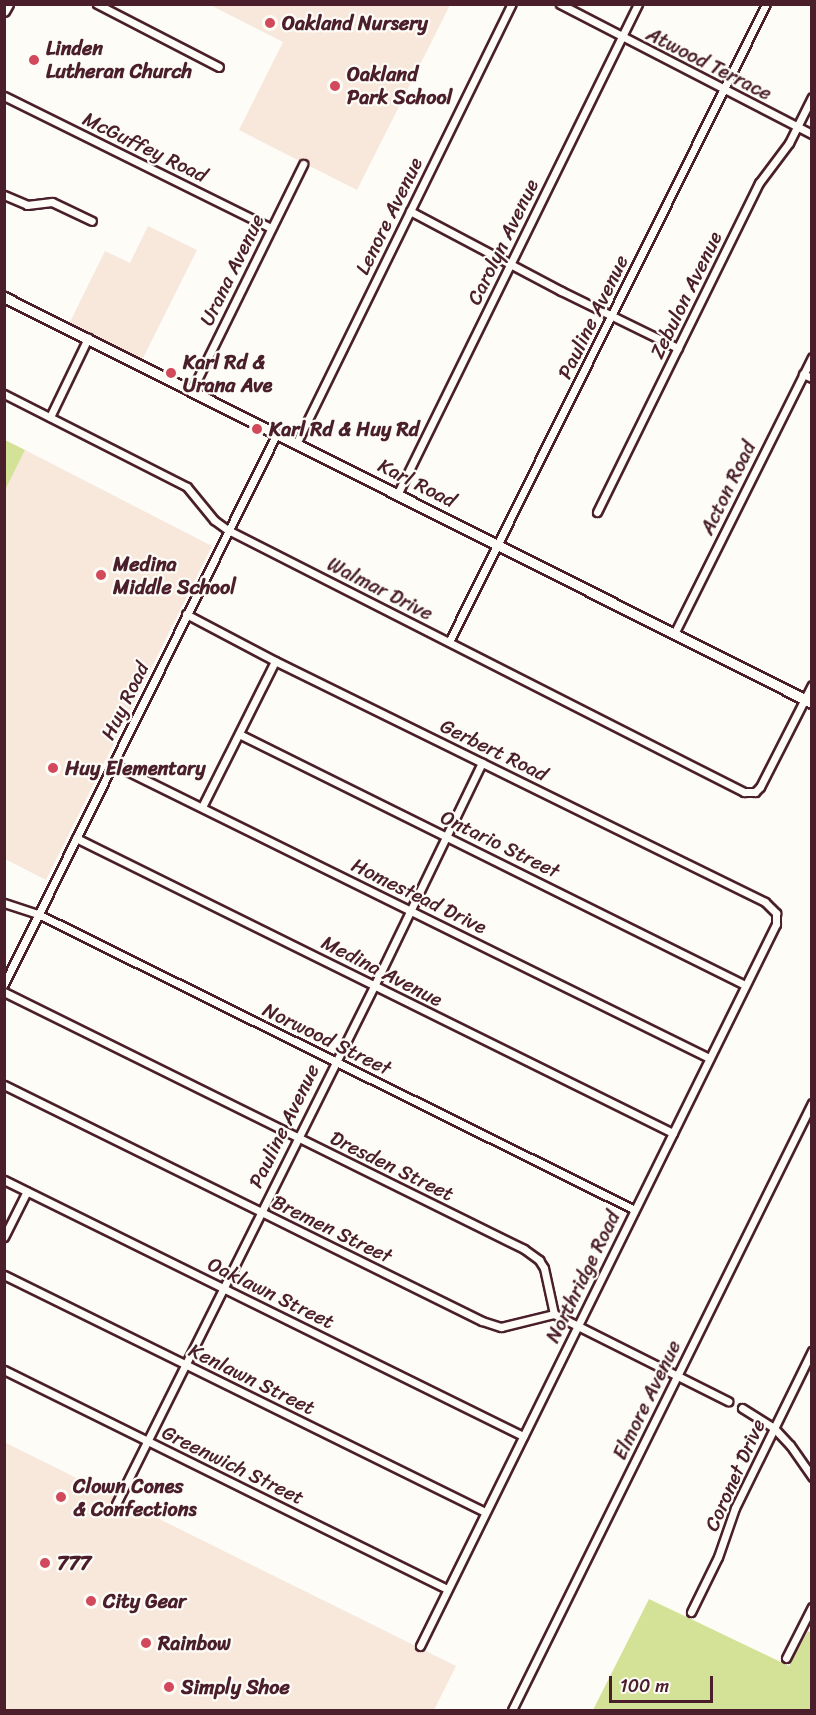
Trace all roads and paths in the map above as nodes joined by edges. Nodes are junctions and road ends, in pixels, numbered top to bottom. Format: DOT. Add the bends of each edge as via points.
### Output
graph roads {
  1 [pos="8,4"];
  2 [pos="97,4"];
  3 [pos="512,4"];
  4 [pos="560,4"];
  5 [pos="638,4"];
  6 [pos="766,4"];
  7 [pos="4,10"];
  8 [pos="622,37"];
  9 [pos="219,67"];
  10 [pos="724,90"];
  11 [pos="4,96"];
  12 [pos="812,97"];
  13 [pos="797,127"];
  14 [pos="812,134"];
  15 [pos="303,164"];
  16 [pos="4,195"];
  17 [pos="410,212"];
  18 [pos="92,221"];
  19 [pos="271,228"];
  20 [pos="510,265"];
  21 [pos="4,297"];
  22 [pos="612,316"];
  23 [pos="88,338"];
  24 [pos="678,348"];
  25 [pos="812,357"];
  26 [pos="803,374"];
  27 [pos="812,378"];
  28 [pos="192,390"];
  29 [pos="4,394"];
  30 [pos="50,417"];
  31 [pos="277,433"];
  32 [pos="297,442"];
  33 [pos="398,493"];
  34 [pos="597,512"];
  35 [pos="228,530"];
  36 [pos="498,545"];
  37 [pos="186,614"];
  38 [pos="674,634"];
  39 [pos="449,642"];
  40 [pos="275,661"];
  41 [pos="812,685"];
  42 [pos="808,702"];
  43 [pos="239,734"];
  44 [pos="482,763"];
  45 [pos="113,764"];
  46 [pos="202,807"];
  47 [pos="446,836"];
  48 [pos="76,838"];
  49 [pos="4,903"];
  50 [pos="410,910"];
  51 [pos="38,914"];
  52 [pos="776,924"];
  53 [pos="4,984"];
  54 [pos="745,985"];
  55 [pos="374,986"];
  56 [pos="4,992"];
  57 [pos="709,1058"];
  58 [pos="334,1061"];
  59 [pos="4,1085"];
  60 [pos="812,1103"];
  61 [pos="673,1133"];
  62 [pos="297,1137"];
  63 [pos="4,1180"];
  64 [pos="27,1191"];
  65 [pos="634,1210"];
  66 [pos="260,1212"];
  67 [pos="4,1237"];
  68 [pos="4,1275"];
  69 [pos="223,1287"];
  70 [pos="554,1314"];
  71 [pos="577,1326"];
  72 [pos="812,1352"];
  73 [pos="185,1364"];
  74 [pos="4,1370"];
  75 [pos="677,1376"];
  76 [pos="728,1401"];
  77 [pos="742,1408"];
  78 [pos="774,1428"];
  79 [pos="522,1436"];
  80 [pos="147,1441"];
  81 [pos="812,1477"];
  82 [pos="116,1504"];
  83 [pos="485,1512"];
  84 [pos="447,1589"];
  85 [pos="812,1607"];
  86 [pos="691,1612"];
  87 [pos="420,1646"];
  88 [pos="786,1658"];
  89 [pos="512,1710"];
  1 -- 7 [label="main road"];
  2 -- 9 [label="street"];
  3 -- 17 [label="street, Lenore Avenue"];
  4 -- 8 [label="street, Atwood Terrace"];
  5 -- 8 [label="street, Carolyn Avenue"];
  6 -- 10 [label="street, Pauline Avenue"];
  8 -- 10 [label="street, Atwood Terrace"];
  8 -- 20 [label="street, Carolyn Avenue"];
  10 -- 13 [label="street, Atwood Terrace"];
  10 -- 22 [label="street, Pauline Avenue"];
  11 -- 19 [label="street, McGuffey Road"];
  12 -- 13 [label="street, Zebulon Avenue"];
  13 -- 14 [label="street, Atwood Terrace"];
  13 -- 24 [label="street, Zebulon Avenue" via="759,183"];
  15 -- 19 [label="street, Urana Avenue"];
  16 -- 18 [label="street" via="27,205 52,202"];
  17 -- 20 [label="street"];
  17 -- 32 [label="street, Lenore Avenue"];
  19 -- 28 [label="street, Urana Avenue"];
  20 -- 22 [label="street"];
  20 -- 33 [label="street, Carolyn Avenue"];
  21 -- 23 [label="main road, Karl Road"];
  22 -- 24 [label="street"];
  22 -- 36 [label="street, Pauline Avenue"];
  23 -- 28 [label="main road, Karl Road"];
  23 -- 30 [label="street"];
  24 -- 34 [label="street, Zebulon Avenue"];
  25 -- 26 [label="street, Acton Road"];
  26 -- 27 [label="street"];
  26 -- 38 [label="street, Acton Road"];
  28 -- 31 [label="main road, Karl Road"];
  29 -- 30 [label="street, Walmar Drive"];
  30 -- 35 [label="street, Walmar Drive" via="186,487 214,520"];
  31 -- 32 [label="main road, Karl Road"];
  31 -- 35 [label="street, Huy Road"];
  32 -- 33 [label="main road, Karl Road"];
  33 -- 36 [label="main road, Karl Road"];
  35 -- 37 [label="street, Huy Road"];
  35 -- 39 [label="street, Walmar Drive"];
  36 -- 38 [label="main road, Karl Road"];
  36 -- 39 [label="street, Pauline Avenue"];
  37 -- 40 [label="street, Gerbert Road"];
  37 -- 45 [label="street, Huy Road"];
  38 -- 42 [label="main road, Karl Road"];
  39 -- 42 [label="street, Walmar Drive" via="744,792 755,792 760,787"];
  40 -- 43 [label="street"];
  40 -- 44 [label="street, Gerbert Road"];
  41 -- 42 [label="street"];
  43 -- 46 [label="street"];
  43 -- 47 [label="street, Ontario Street"];
  44 -- 47 [label="street, Pauline Avenue"];
  44 -- 52 [label="street, Gerbert Road" via="765,902 776,913"];
  45 -- 46 [label="street, Homestead Drive"];
  45 -- 48 [label="street, Huy Road"];
  46 -- 50 [label="street, Homestead Drive"];
  47 -- 50 [label="street, Pauline Avenue"];
  47 -- 54 [label="street, Ontario Street"];
  48 -- 51 [label="street, Huy Road"];
  48 -- 55 [label="street, Medina Avenue"];
  49 -- 51 [label="street, Norwood Street"];
  50 -- 55 [label="street, Pauline Avenue"];
  50 -- 57 [label="street, Homestead Drive"];
  51 -- 53 [label="street, Huy Road"];
  51 -- 58 [label="street, Norwood Street"];
  52 -- 54 [label="street, Northridge Road"];
  54 -- 57 [label="street, Northridge Road"];
  55 -- 58 [label="street, Pauline Avenue"];
  55 -- 61 [label="street, Medina Avenue"];
  56 -- 62 [label="street, Dresden Street"];
  57 -- 61 [label="street, Northridge Road"];
  58 -- 62 [label="street, Pauline Avenue"];
  58 -- 65 [label="street, Norwood Street"];
  59 -- 66 [label="street, Bremen Street"];
  60 -- 75 [label="street, Elmore Avenue"];
  61 -- 65 [label="street, Northridge Road"];
  62 -- 66 [label="street, Pauline Avenue"];
  62 -- 70 [label="street, Dresden Street" via="533,1254 544,1268"];
  63 -- 64 [label="street, Oaklawn Street"];
  64 -- 67 [label="street"];
  64 -- 69 [label="street, Oaklawn Street"];
  65 -- 71 [label="street, Northridge Road"];
  66 -- 69 [label="street, Pauline Avenue"];
  66 -- 70 [label="street, Bremen Street" via="482,1321 501,1327"];
  68 -- 73 [label="street, Kenlawn Street"];
  69 -- 73 [label="street, Pauline Avenue"];
  69 -- 79 [label="street, Oaklawn Street"];
  70 -- 71 [label="street"];
  71 -- 75 [label="street"];
  71 -- 79 [label="street, Northridge Road"];
  72 -- 78 [label="street, Coronet Drive"];
  73 -- 80 [label="street, Pauline Avenue"];
  73 -- 83 [label="street, Kenlawn Street"];
  74 -- 80 [label="street, Greenwich Street"];
  75 -- 76 [label="street"];
  75 -- 89 [label="street, Elmore Avenue"];
  77 -- 78 [label="street"];
  78 -- 81 [label="street"];
  78 -- 86 [label="street, Coronet Drive"];
  79 -- 83 [label="street, Northridge Road"];
  80 -- 82 [label="street, Pauline Avenue"];
  80 -- 84 [label="street, Greenwich Street"];
  83 -- 84 [label="street, Northridge Road"];
  84 -- 87 [label="street, Northridge Road"];
  85 -- 88 [label="street"];
}
